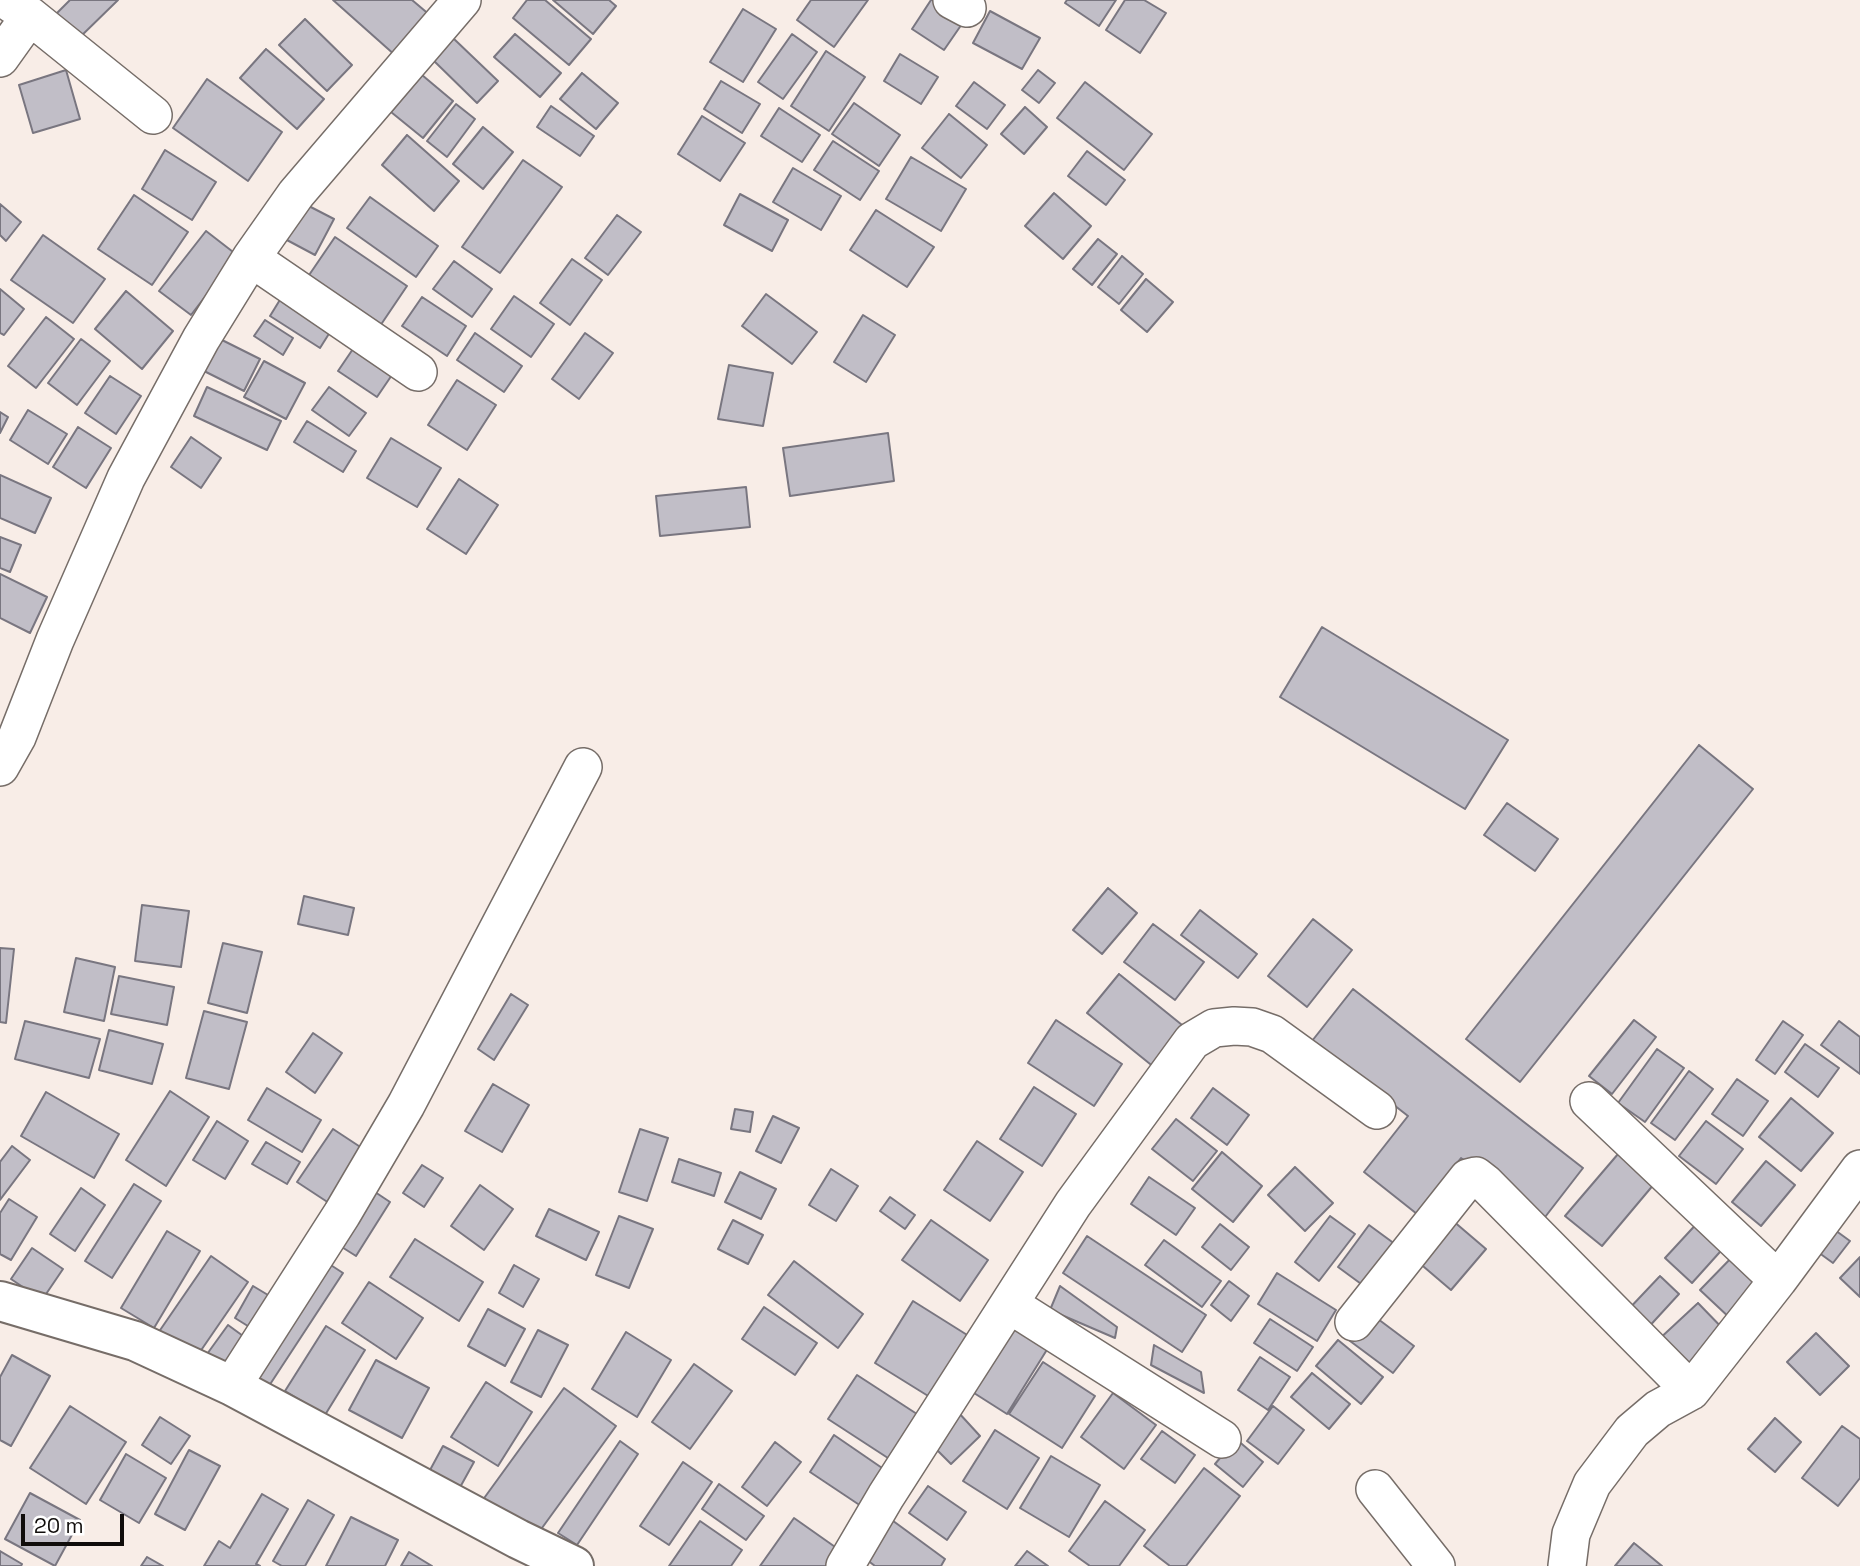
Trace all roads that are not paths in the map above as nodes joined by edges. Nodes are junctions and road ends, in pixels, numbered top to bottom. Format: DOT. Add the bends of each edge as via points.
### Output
graph roads {
  1 [pos="462,0"];
  2 [pos="18,8"];
  3 [pos="0,58"];
  4 [pos="153,116"];
  5 [pos="251,258"];
  6 [pos="418,372"];
  7 [pos="0,767"];
  8 [pos="583,767"];
  9 [pos="1589,1101"];
  10 [pos="1377,1110"];
  11 [pos="1860,1169"];
  12 [pos="1778,1280"];
  13 [pos="0,1301"];
  14 [pos="1009,1304"];
  15 [pos="1354,1322"];
  16 [pos="232,1386"];
  17 [pos="1691,1391"];
  18 [pos="1222,1439"];
  19 [pos="1375,1489"];
  20 [pos="574,1566"];
  21 [pos="845,1566"];
  22 [pos="1436,1566"];
  23 [pos="1567,1566"];
  1 -- 5 [label="street" via="296,194"];
  2 -- 3 [label="street"];
  2 -- 4 [label="street"];
  5 -- 6 [label="street"];
  5 -- 7 [label="street" via="126,478 18,737"];
  8 -- 16 [label="street" via="406,1105"];
  9 -- 12 [label="street"];
  10 -- 14 [label="street" via="1272,1034 1252,1027 1214,1028 1192,1041 1073,1204"];
  11 -- 12 [label="street"];
  12 -- 17 [label="street"];
  13 -- 16 [label="street" via="135,1341"];
  14 -- 18 [label="street"];
  14 -- 21 [label="street"];
  15 -- 17 [label="street" via="1468,1178 1476,1177"];
  16 -- 20 [label="street"];
  17 -- 23 [label="street" via="1658,1409 1632,1431 1592,1484 1571,1534"];
  19 -- 22 [label="street"];
}
